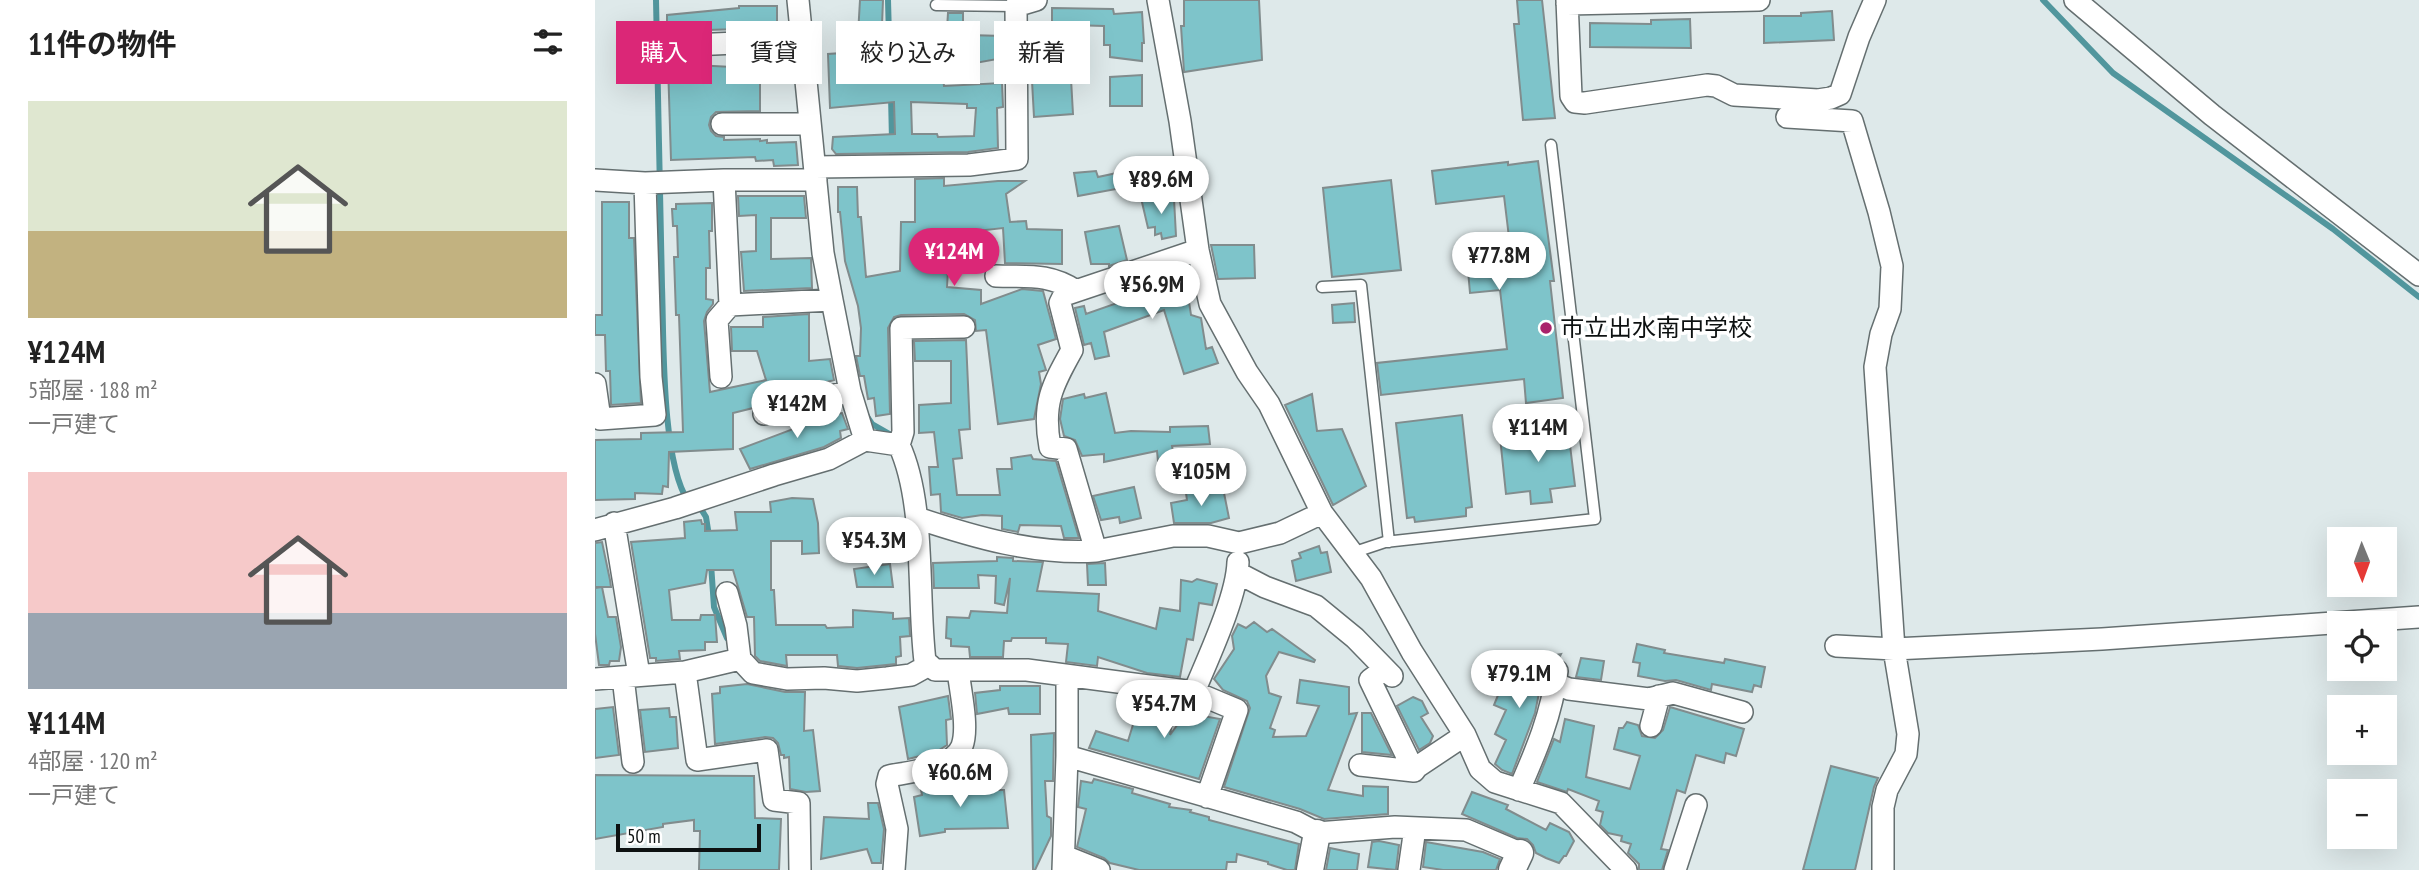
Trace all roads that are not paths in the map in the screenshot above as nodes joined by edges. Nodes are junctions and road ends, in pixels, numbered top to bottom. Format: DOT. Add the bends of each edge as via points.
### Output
graph roads {
  1 [pos="798,0"];
  2 [pos="1158,0"];
  3 [pos="1759,0"];
  4 [pos="1875,0"];
  5 [pos="2075,0"];
  6 [pos="1567,2"];
  7 [pos="1026,3"];
  8 [pos="936,5"];
  9 [pos="800,21"];
  10 [pos="806,84"];
  11 [pos="1787,117"];
  12 [pos="722,124"];
  13 [pos="810,124"];
  14 [pos="1551,145"];
  15 [pos="815,174"];
  16 [pos="595,180"];
  17 [pos="724,180"];
  18 [pos="645,183"];
  19 [pos="1198,250"];
  20 [pos="2419,275"];
  21 [pos="996,276"];
  22 [pos="1322,287"];
  23 [pos="1076,291"];
  24 [pos="832,300"];
  25 [pos="730,305"];
  26 [pos="964,327"];
  27 [pos="720,377"];
  28 [pos="595,384"];
  29 [pos="850,391"];
  30 [pos="764,414"];
  31 [pos="865,440"];
  32 [pos="898,445"];
  33 [pos="1322,513"];
  34 [pos="917,518"];
  35 [pos="605,527"];
  36 [pos="1389,542"];
  37 [pos="1239,543"];
  38 [pos="1096,551"];
  39 [pos="1352,553"];
  40 [pos="1238,573"];
  41 [pos="727,593"];
  42 [pos="2419,617"];
  43 [pos="1836,646"];
  44 [pos="1894,649"];
  45 [pos="740,659"];
  46 [pos="929,665"];
  47 [pos="958,670"];
  48 [pos="685,672"];
  49 [pos="631,676"];
  50 [pos="1067,677"];
  51 [pos="595,679"];
  52 [pos="1194,692"];
  53 [pos="1659,696"];
  54 [pos="1742,712"];
  55 [pos="1651,726"];
  56 [pos="1465,735"];
  57 [pos="1067,756"];
  58 [pos="633,762"];
  59 [pos="1360,765"];
  60 [pos="1414,771"];
  61 [pos="1519,790"];
  62 [pos="1207,797"];
  63 [pos="1696,805"];
  64 [pos="1415,828"];
  65 [pos="1317,833"];
  66 [pos="1516,862"];
  67 [pos="1063,863"];
  68 [pos="800,870"];
  69 [pos="894,870"];
  70 [pos="1099,870"];
  71 [pos="1310,870"];
  72 [pos="1409,870"];
  73 [pos="1626,870"];
  74 [pos="1675,870"];
  75 [pos="1882,870"];
  1 -- 9 [label="street"];
  2 -- 19 [label="street"];
  3 -- 6 [label="street"];
  4 -- 6 [label="street" via="1840,94 1831,99 1734,95 1707,85 1585,103 1574,102 1571,96"];
  5 -- 20 [label="street" via="2212,115"];
  7 -- 8 [label="lane"];
  7 -- 15 [label="street" via="1017,159"];
  10 -- 13 [label="street"];
  11 -- 44 [label="street" via="1852,121 1892,266 1890,309 1875,367"];
  12 -- 13 [label="street"];
  13 -- 15 [label="street"];
  14 -- 36 [label="lane" via="1595,519"];
  15 -- 17 [label="street"];
  15 -- 24 [label="street"];
  16 -- 18 [label="street"];
  17 -- 18 [label="street"];
  17 -- 25 [label="street"];
  18 -- 28 [label="street" via="655,415 600,419"];
  19 -- 23 [label="street"];
  19 -- 33 [label="street" via="1210,304 1269,404"];
  21 -- 23 [label="street" via="1059,280"];
  22 -- 36 [label="lane" via="1361,285"];
  23 -- 38 [label="street" via="1064,295 1060,303 1072,350 1051,388 1046,426 1050,447 1066,449"];
  24 -- 25 [label="street"];
  24 -- 29 [label="street"];
  25 -- 27 [label="street" via="717,320"];
  26 -- 32 [label="street" via="901,328 903,432"];
  29 -- 30 [label="street"];
  29 -- 31 [label="street"];
  31 -- 32 [label="street"];
  31 -- 35 [label="street" via="829,459"];
  32 -- 34 [label="street" via="908,464"];
  33 -- 37 [label="street" via="1280,533"];
  33 -- 39 [label="street"];
  34 -- 38 [label="street" via="1028,549"];
  34 -- 46 [label="street" via="922,631"];
  35 -- 49 [label="street"];
  36 -- 39 [label="lane"];
  37 -- 38 [label="street" via="1208,536 1173,536"];
  37 -- 40 [label="street"];
  39 -- 56 [label="street"];
  40 -- 52 [label="street"];
  40 -- 60 [label="street" via="1316,606 1388,672 1370,680"];
  41 -- 45 [label="street"];
  42 -- 44 [label="street"];
  43 -- 44 [label="street"];
  44 -- 75 [label="street" via="1908,734 1906,754 1883,807"];
  45 -- 46 [label="street" via="753,673 787,680 887,678 911,675"];
  45 -- 48 [label="street"];
  46 -- 47 [label="street" via="936,670"];
  47 -- 50 [label="street" via="1027,670"];
  47 -- 69 [label="street" via="962,746 954,757 928,769 889,776 897,829"];
  48 -- 49 [label="street"];
  48 -- 68 [label="street" via="697,713 697,760 767,750 774,800 799,803"];
  49 -- 51 [label="street"];
  49 -- 58 [label="street"];
  50 -- 52 [label="street"];
  50 -- 57 [label="street"];
  52 -- 62 [label="street" via="1237,710"];
  53 -- 54 [label="street" via="1673,693"];
  53 -- 55 [label="street"];
  53 -- 61 [label="street" via="1649,699 1569,689 1557,678 1540,743"];
  56 -- 60 [label="street"];
  56 -- 61 [label="street" via="1480,769 1495,782"];
  57 -- 62 [label="street"];
  57 -- 67 [label="street"];
  59 -- 60 [label="street"];
  61 -- 73 [label="street" via="1561,803"];
  62 -- 65 [label="street" via="1296,822"];
  63 -- 74 [label="street"];
  64 -- 65 [label="street"];
  64 -- 66 [label="street" via="1466,830"];
  64 -- 72 [label="street"];
  65 -- 71 [label="street"];
  67 -- 70 [label="street"];
}
